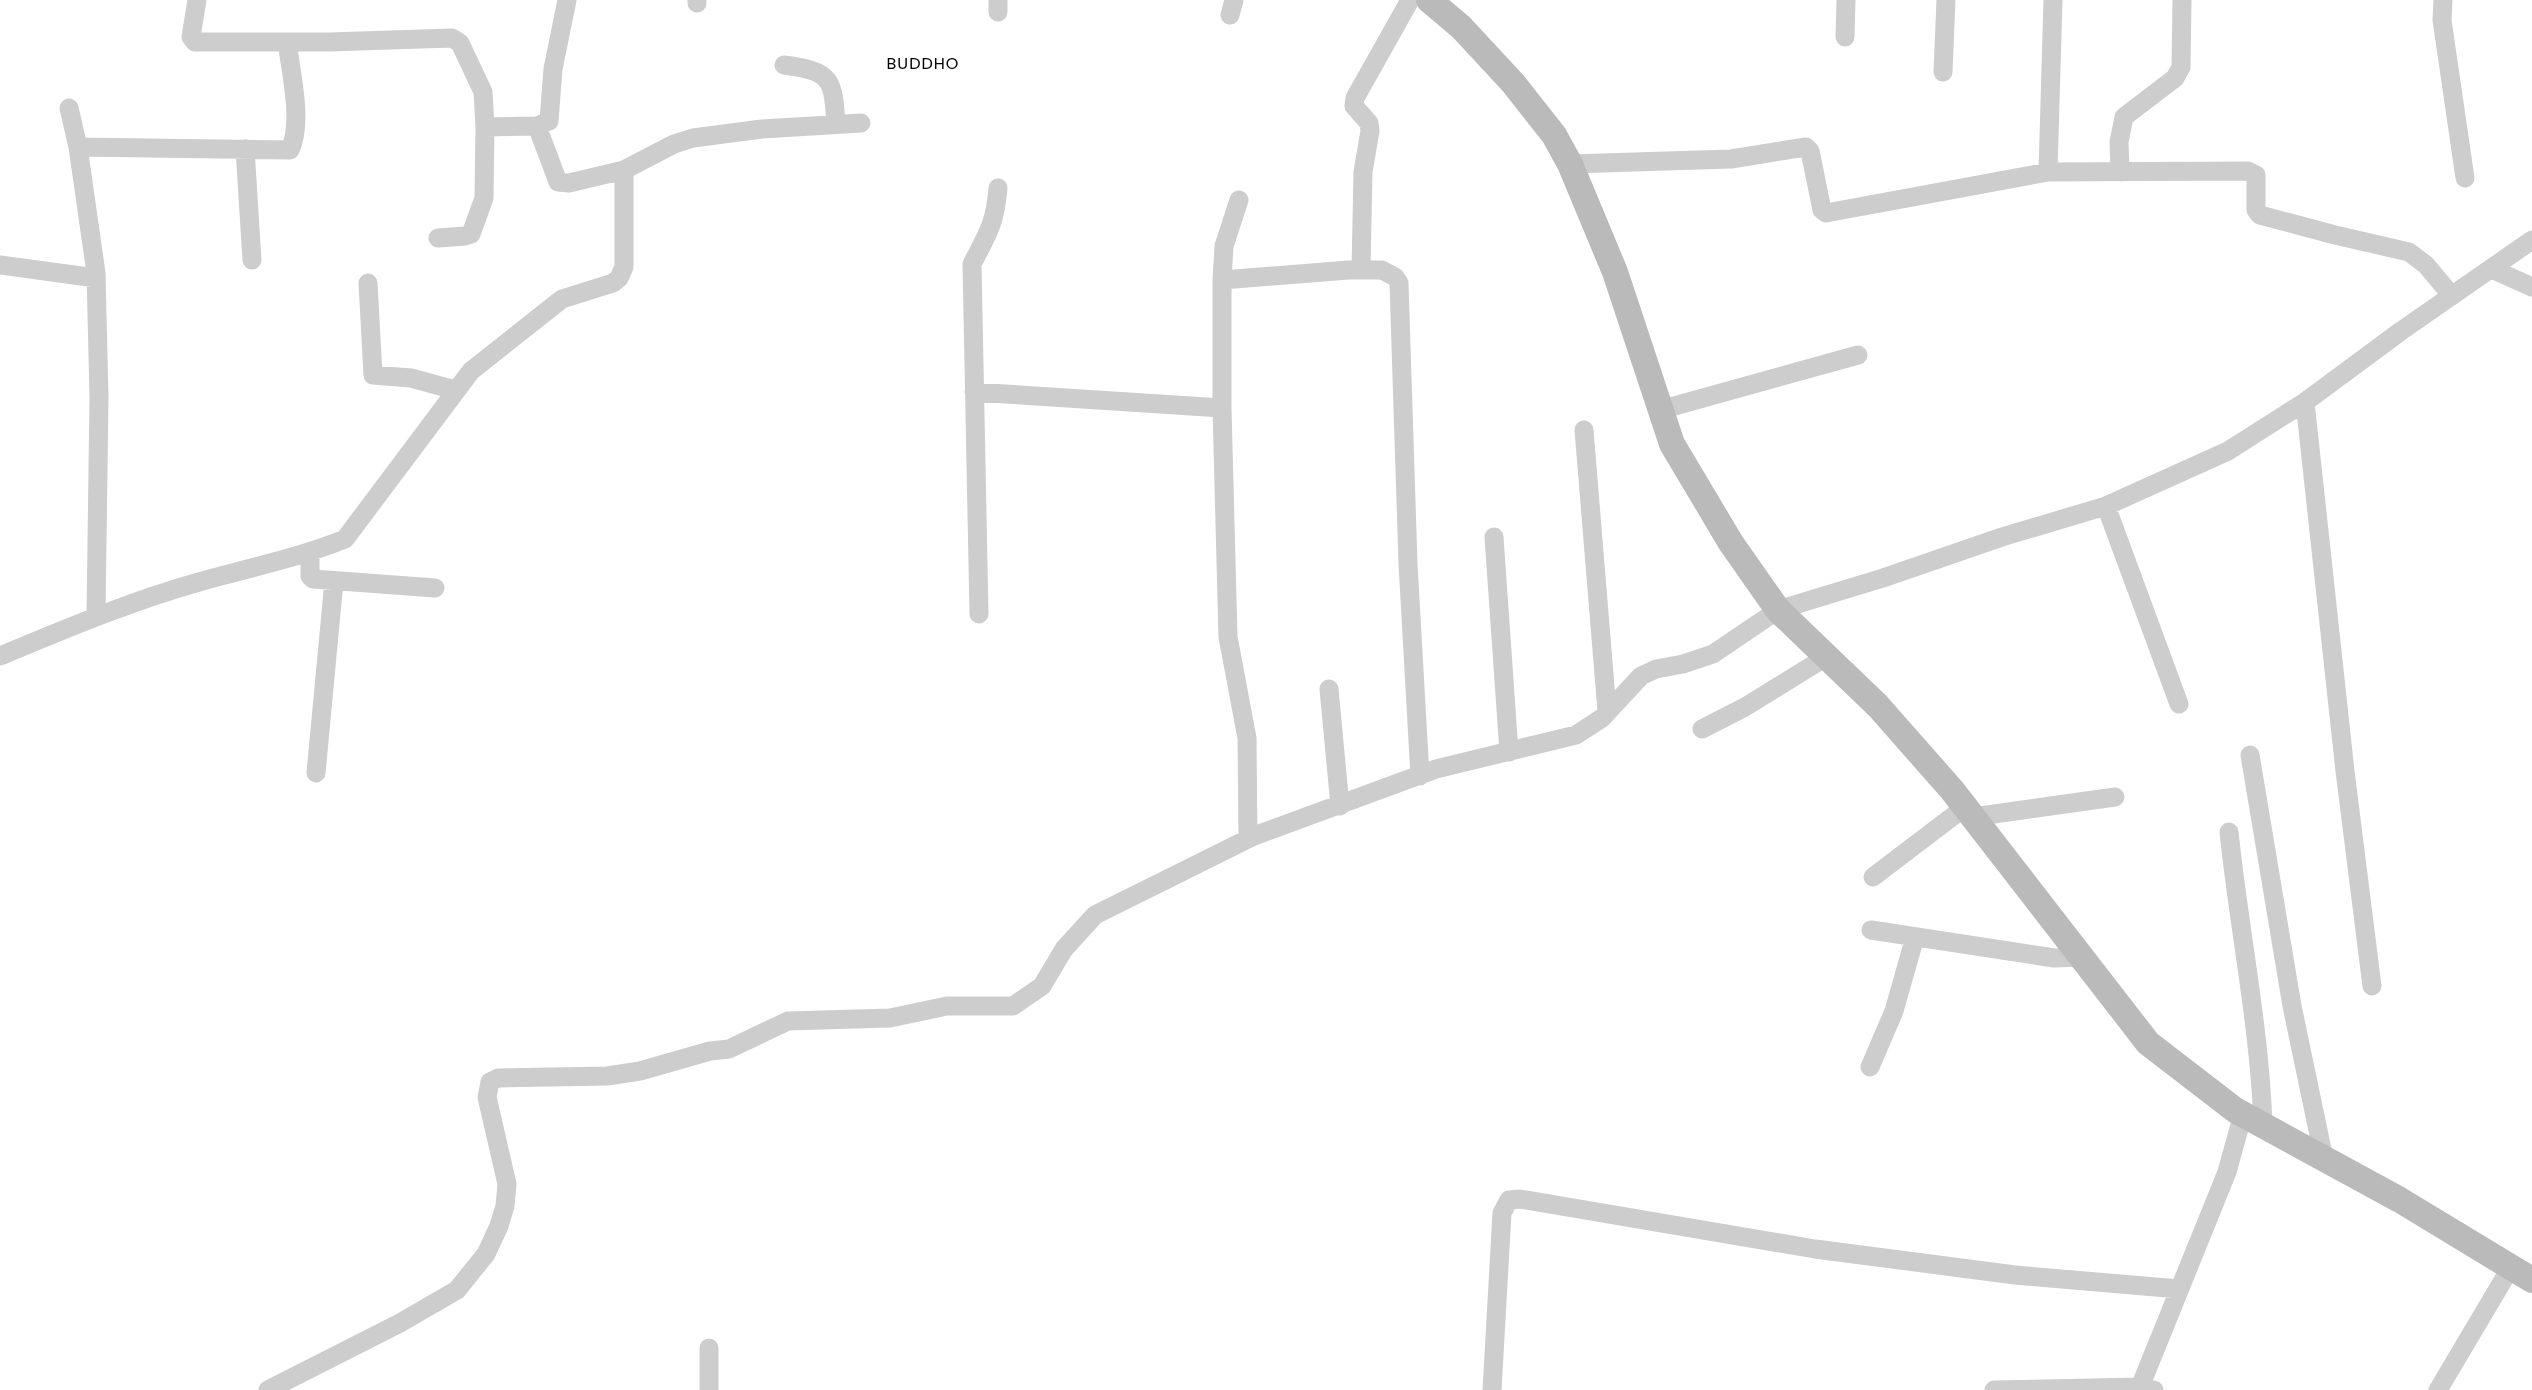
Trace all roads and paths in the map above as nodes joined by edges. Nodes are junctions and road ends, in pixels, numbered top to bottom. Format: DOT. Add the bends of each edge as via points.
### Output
graph roads {
  1 [pos="197,0"];
  2 [pos="566,0"];
  3 [pos="1410,0"];
  4 [pos="1430,0"];
  5 [pos="1846,0"];
  6 [pos="1946,0"];
  7 [pos="2053,0"];
  8 [pos="2182,0"];
  9 [pos="2443,0"];
  10 [pos="1845,37"];
  11 [pos="287,42"];
  12 [pos="784,65"];
  13 [pos="1943,72"];
  14 [pos="69,108"];
  15 [pos="861,123"];
  16 [pos="836,124"];
  17 [pos="537,126"];
  18 [pos="485,127"];
  19 [pos="78,147"];
  20 [pos="245,149"];
  21 [pos="1570,164"];
  22 [pos="624,170"];
  23 [pos="2048,172"];
  24 [pos="2120,172"];
  25 [pos="2465,178"];
  26 [pos="998,188"];
  27 [pos="1238,200"];
  28 [pos="438,238"];
  29 [pos="2532,240"];
  30 [pos="252,260"];
  31 [pos="0,266"];
  32 [pos="2492,269"];
  33 [pos="1361,270"];
  34 [pos="96,278"];
  35 [pos="1222,280"];
  36 [pos="368,283"];
  37 [pos="2532,286"];
  38 [pos="2452,296"];
  39 [pos="1858,355"];
  40 [pos="455,390"];
  41 [pos="974,392"];
  42 [pos="2305,402"];
  43 [pos="1222,408"];
  44 [pos="1660,410"];
  45 [pos="1584,430"];
  46 [pos="2106,506"];
  47 [pos="1494,537"];
  48 [pos="310,552"];
  49 [pos="334,581"];
  50 [pos="435,588"];
  51 [pos="1778,610"];
  52 [pos="979,614"];
  53 [pos="96,616"];
  54 [pos="0,656"];
  55 [pos="1826,657"];
  56 [pos="1329,690"];
  57 [pos="2179,704"];
  58 [pos="1607,711"];
  59 [pos="1702,728"];
  60 [pos="1509,752"];
  61 [pos="2250,755"];
  62 [pos="316,773"];
  63 [pos="1420,776"];
  64 [pos="2115,797"];
  65 [pos="1340,806"];
  66 [pos="1969,812"];
  67 [pos="2229,832"];
  68 [pos="1248,839"];
  69 [pos="1873,877"];
  70 [pos="1871,930"];
  71 [pos="1915,937"];
  72 [pos="2080,957"];
  73 [pos="2372,986"];
  74 [pos="1870,1067"];
  75 [pos="2253,1120"];
  76 [pos="2324,1159"];
  77 [pos="2521,1273"];
  78 [pos="2178,1289"];
  79 [pos="709,1348"];
  80 [pos="2147,1389"];
  81 [pos="268,1390"];
  82 [pos="709,1390"];
  83 [pos="1492,1390"];
  84 [pos="1994,1390"];
  85 [pos="2438,1390"];
  1 -- 11 [label="street" via="192,36 195,42"];
  2 -- 17 [label="street" via="553,69 549,121"];
  3 -- 33 [label="street" via="1355,98 1354,106 1369,123 1370,131 1363,172"];
  4 -- 21 [label="street" via="1513,83 1554,135"];
  5 -- 10 [label="street"];
  6 -- 13 [label="street"];
  7 -- 23 [label="street"];
  8 -- 24 [label="street" via="2181,67 2175,78 2124,117 2119,142"];
  9 -- 25 [label="street" via="2442,20"];
  11 -- 18 [label="street" via="452,38 460,43 473,74 480,82"];
  11 -- 20 [label="street" via="296,118 294,143 290,150"];
  12 -- 16 [label="street" via="807,68 823,76 834,89"];
  14 -- 19 [label="street"];
  15 -- 16 [label="street"];
  16 -- 22 [label="street" via="693,138 674,144"];
  17 -- 18 [label="street"];
  17 -- 22 [label="street" via="558,182 569,183"];
  18 -- 28 [label="street" via="484,198 472,234"];
  19 -- 20 [label="street"];
  19 -- 34 [label="street"];
  20 -- 30 [label="street"];
  21 -- 23 [label="street" via="1731,159 1806,147 1810,151 1822,210 1826,213"];
  21 -- 44 [label="street" via="1615,272"];
  22 -- 40 [label="street" via="624,268 619,278 562,299 471,371"];
  23 -- 24 [label="street"];
  24 -- 38 [label="street" via="2248,171 2256,175 2256,210 2260,215 2409,252 2426,264"];
  26 -- 41 [label="street" via="996,214 990,232 972,264"];
  27 -- 35 [label="street" via="1224,246"];
  29 -- 32 [label="street"];
  31 -- 34 [label="street"];
  32 -- 37 [label="street"];
  32 -- 38 [label="street"];
  33 -- 35 [label="street"];
  33 -- 63 [label="street" via="1382,270 1400,283 1408,564"];
  34 -- 53 [label="street" via="99,397"];
  35 -- 43 [label="street"];
  36 -- 40 [label="street" via="373,375 411,378"];
  38 -- 42 [label="street"];
  39 -- 44 [label="street"];
  40 -- 48 [label="street" via="345,539"];
  41 -- 43 [label="street"];
  41 -- 52 [label="street"];
  42 -- 46 [label="street" via="2228,451"];
  42 -- 73 [label="street"];
  43 -- 68 [label="street" via="1228,637 1247,738"];
  44 -- 51 [label="street" via="1672,444 1731,544"];
  45 -- 58 [label="street"];
  46 -- 51 [label="street"];
  46 -- 57 [label="street"];
  47 -- 60 [label="street"];
  48 -- 49 [label="street" via="310,576"];
  48 -- 53 [label="street" via="198,582"];
  49 -- 50 [label="street"];
  49 -- 62 [label="street"];
  51 -- 55 [label="street"];
  51 -- 58 [label="street" via="1713,654 1641,676"];
  53 -- 54 [label="street"];
  55 -- 59 [label="street" via="1746,707"];
  55 -- 66 [label="street" via="1878,706"];
  56 -- 65 [label="street"];
  58 -- 60 [label="street" via="1592,726 1576,735"];
  60 -- 63 [label="street"];
  61 -- 76 [label="street" via="2292,1006"];
  63 -- 65 [label="street"];
  64 -- 66 [label="street"];
  65 -- 68 [label="street"];
  66 -- 69 [label="street"];
  66 -- 72 [label="street"];
  67 -- 75 [label="street" via="2236,905 2262,1084"];
  68 -- 81 [label="street" via="1095,915 1064,949 1042,986 1012,1006 947,1006 890,1018 788,1021 728,1050 640,1071 607,1076 498,1078 490,1082 487,1097 507,1184 503,1213 486,1254 457,1290 400,1323"];
  70 -- 71 [label="street"];
  71 -- 72 [label="street" via="2054,958"];
  71 -- 74 [label="street" via="1894,1011"];
  72 -- 75 [label="street" via="2148,1044"];
  75 -- 76 [label="street"];
  75 -- 78 [label="street" via="2227,1172"];
  76 -- 77 [label="street" via="2400,1200"];
  77 -- 85 [label="street"];
  78 -- 80 [label="street"];
  78 -- 83 [label="street" via="2015,1275 1808,1248 1520,1199 1509,1200 1502,1213"];
  79 -- 82 [label="street"];
  80 -- 84 [label="street"];
}
